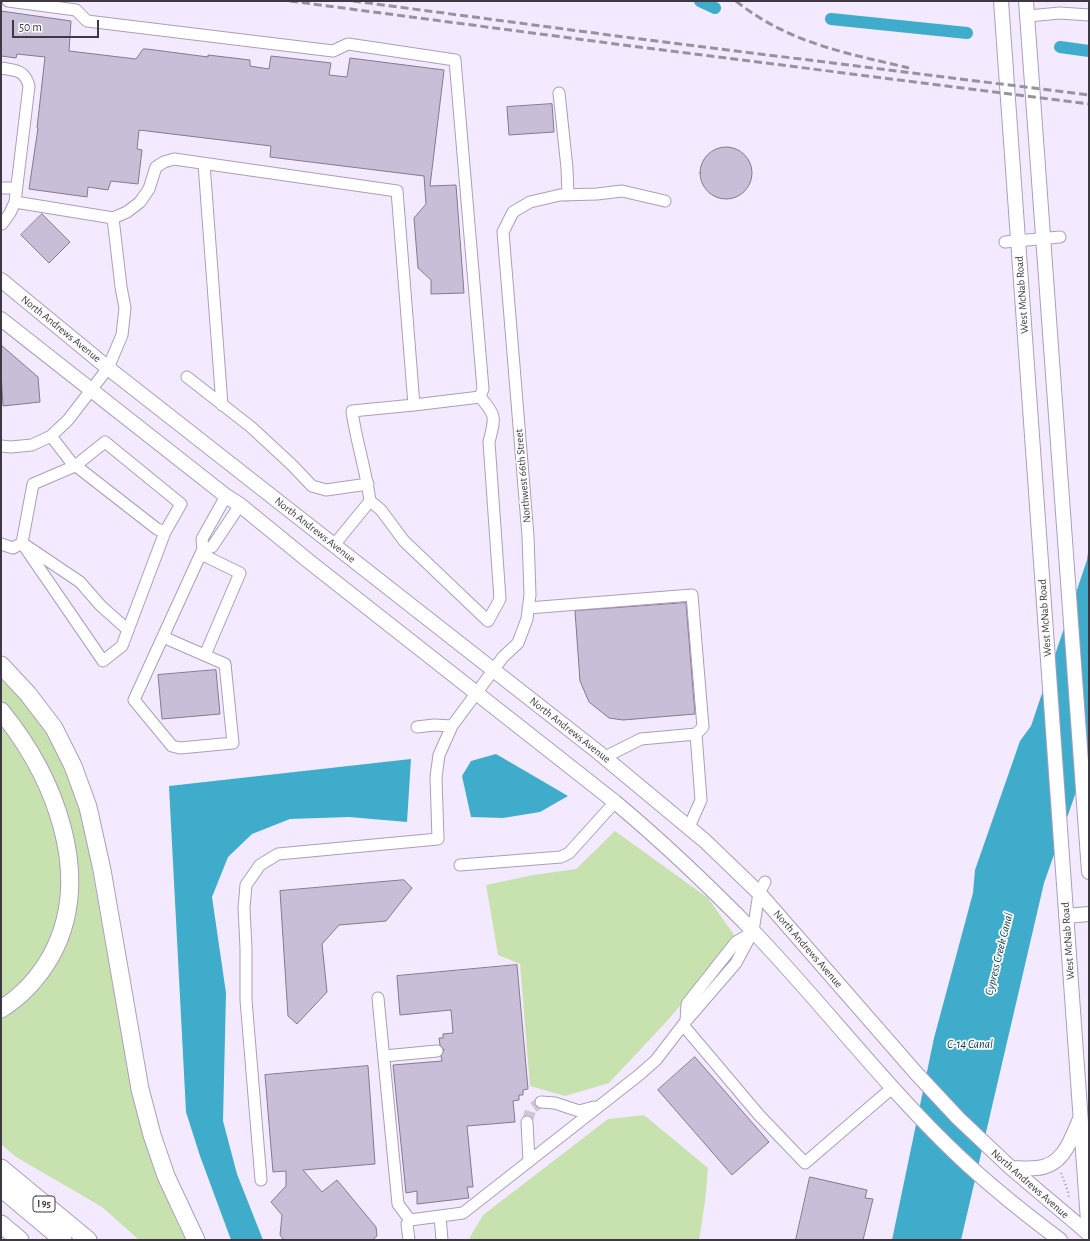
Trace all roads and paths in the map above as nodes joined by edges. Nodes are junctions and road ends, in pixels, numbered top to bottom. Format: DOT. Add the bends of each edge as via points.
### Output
graph roads {
  1 [pos="8,1"];
  2 [pos="1001,1"];
  3 [pos="1026,1"];
  4 [pos="1059,1"];
  5 [pos="1060,13"];
  6 [pos="1089,15"];
  7 [pos="1028,16"];
  8 [pos="1,68"];
  9 [pos="559,93"];
  10 [pos="204,164"];
  11 [pos="1,188"];
  12 [pos="16,188"];
  13 [pos="568,195"];
  14 [pos="665,201"];
  15 [pos="15,202"];
  16 [pos="113,218"];
  17 [pos="2,224"];
  18 [pos="1060,237"];
  19 [pos="1044,238"];
  20 [pos="1011,241"];
  21 [pos="1,280"];
  22 [pos="1,319"];
  23 [pos="108,368"];
  24 [pos="187,378"];
  25 [pos="91,390"];
  26 [pos="480,397"];
  27 [pos="222,405"];
  28 [pos="414,405"];
  29 [pos="51,436"];
  30 [pos="1,446"];
  31 [pos="75,466"];
  32 [pos="368,484"];
  33 [pos="226,496"];
  34 [pos="370,501"];
  35 [pos="240,505"];
  36 [pos="164,532"];
  37 [pos="22,542"];
  38 [pos="1,544"];
  39 [pos="334,545"];
  40 [pos="202,551"];
  41 [pos="528,608"];
  42 [pos="128,630"];
  43 [pos="163,637"];
  44 [pos="205,655"];
  45 [pos="1,665"];
  46 [pos="494,670"];
  47 [pos="477,693"];
  48 [pos="1,711"];
  49 [pos="452,726"];
  50 [pos="417,728"];
  51 [pos="696,734"];
  52 [pos="605,757"];
  53 [pos="616,802"];
  54 [pos="689,827"];
  55 [pos="1088,856"];
  56 [pos="460,865"];
  57 [pos="1089,872"];
  58 [pos="762,887"];
  59 [pos="1089,914"];
  60 [pos="1066,916"];
  61 [pos="753,931"];
  62 [pos="378,998"];
  63 [pos="1,1009"];
  64 [pos="685,1023"];
  65 [pos="437,1052"];
  66 [pos="384,1056"];
  67 [pos="892,1088"];
  68 [pos="541,1102"];
  69 [pos="600,1105"];
  70 [pos="1081,1117"];
  71 [pos="527,1122"];
  72 [pos="530,1161"];
  73 [pos="1,1168"];
  74 [pos="1011,1168"];
  75 [pos="1059,1168"];
  76 [pos="261,1180"];
  77 [pos="1,1188"];
  78 [pos="1068,1191"];
  79 [pos="1073,1195"];
  80 [pos="1068,1199"];
  81 [pos="440,1216"];
  82 [pos="410,1220"];
  83 [pos="1,1224"];
  84 [pos="1089,1234"];
  85 [pos="20,1240"];
  86 [pos="62,1240"];
  87 [pos="88,1240"];
  88 [pos="196,1240"];
  89 [pos="409,1240"];
  90 [pos="442,1240"];
  91 [pos="1060,1240"];
  1 -- 26 [label="street" via="76,10 87,21 333,51 348,44 455,60 483,389"];
  2 -- 20 [label="main road, West McNab Road"];
  3 -- 7 [label="main road"];
  4 -- 5 [label="street"];
  5 -- 6 [label="street"];
  5 -- 7 [label="street"];
  7 -- 19 [label="main road"];
  8 -- 12 [label="street" via="18,71 27,78 29,86"];
  9 -- 13 [label="street"];
  10 -- 16 [label="street" via="174,159 164,162 156,167 149,189 140,202"];
  10 -- 27 [label="street"];
  10 -- 28 [label="street" via="397,191"];
  11 -- 12 [label="street"];
  12 -- 15 [label="street"];
  13 -- 14 [label="street, Northwest 66th Street" via="622,191"];
  13 -- 41 [label="street, Northwest 66th Street" via="530,202 513,212 503,232 528,536"];
  15 -- 16 [label="street"];
  15 -- 17 [label="street"];
  16 -- 23 [label="street" via="125,308 122,335"];
  18 -- 19 [label="street"];
  19 -- 20 [label="street"];
  19 -- 55 [label="main road"];
  20 -- 60 [label="main road, West McNab Road" via="1048,653"];
  21 -- 23 [label="main road, North Andrews Avenue"];
  22 -- 25 [label="main road"];
  23 -- 25 [label="street"];
  23 -- 39 [label="main road, North Andrews Avenue"];
  24 -- 27 [label="street"];
  25 -- 29 [label="street" via="68,420"];
  25 -- 33 [label="main road"];
  26 -- 28 [label="street"];
  26 -- 34 [label="street" via="492,410 494,421 489,442 500,599 488,621 404,541 381,510"];
  27 -- 32 [label="street" via="251,427 312,486 326,490"];
  28 -- 32 [label="street" via="352,411"];
  29 -- 30 [label="street" via="32,446"];
  29 -- 31 [label="street"];
  31 -- 36 [label="street"];
  31 -- 36 [label="street" via="105,442 181,504"];
  31 -- 37 [label="street" via="33,484"];
  32 -- 34 [label="street"];
  33 -- 35 [label="main road"];
  33 -- 40 [label="street" via="202,539"];
  34 -- 39 [label="street"];
  35 -- 40 [label="street" via="212,547"];
  35 -- 47 [label="main road"];
  36 -- 42 [label="street"];
  37 -- 38 [label="street" via="13,548"];
  37 -- 42 [label="street" via="80,582"];
  37 -- 42 [label="street" via="103,661 122,646"];
  39 -- 46 [label="main road, North Andrews Avenue"];
  40 -- 43 [label="street"];
  40 -- 44 [label="street" via="240,573"];
  41 -- 46 [label="street, Northwest 66th Street" via="527,619 518,643"];
  41 -- 51 [label="street" via="692,595 703,727"];
  43 -- 44 [label="street"];
  43 -- 44 [label="street" via="134,700 172,746 180,748 233,743 229,663"];
  45 -- 88 [label="highway" via="54,728 73,766 88,807 101,863 142,1096 166,1176"];
  46 -- 47 [label="street, Northwest 66th Street"];
  46 -- 52 [label="main road, North Andrews Avenue"];
  47 -- 49 [label="street, Northwest 66th Street"];
  47 -- 53 [label="main road"];
  48 -- 63 [label="highway" via="29,750 49,788 68,857 70,888 62,933 48,962 28,987"];
  49 -- 50 [label="street" via="434,725"];
  49 -- 76 [label="street, Northwest 66th Street" via="439,755 436,777 438,839 278,854 260,865 246,885 246,1000"];
  51 -- 52 [label="street" via="641,739"];
  51 -- 54 [label="street" via="701,800"];
  52 -- 54 [label="main road, North Andrews Avenue"];
  53 -- 56 [label="street" via="569,853 561,857"];
  53 -- 61 [label="main road" via="657,837"];
  54 -- 58 [label="main road, North Andrews Avenue"];
  55 -- 57 [label="main road"];
  58 -- 61 [label="street"];
  58 -- 74 [label="main road, North Andrews Avenue" via="916,1073 958,1118"];
  59 -- 60 [label="main road"];
  60 -- 70 [label="main road, West McNab Road"];
  61 -- 64 [label="street" via="736,942 688,1004"];
  61 -- 67 [label="main road"];
  62 -- 66 [label="street"];
  64 -- 67 [label="street" via="759,1115 805,1163"];
  64 -- 69 [label="street" via="656,1060"];
  65 -- 66 [label="street"];
  66 -- 82 [label="street" via="398,1204"];
  67 -- 91 [label="main road" via="946,1144"];
  68 -- 69 [label="street" via="555,1103 578,1111"];
  69 -- 72 [label="street"];
  70 -- 74 [label="main road" via="1066,1150 1056,1161 1038,1168"];
  70 -- 84 [label="main road, West McNab Road"];
  71 -- 72 [label="street"];
  72 -- 81 [label="street" via="463,1214"];
  73 -- 87 [label="highway, I 95"];
  74 -- 84 [label="main road, North Andrews Avenue"];
  75 -- 78 [label="path"];
  77 -- 86 [label="highway"];
  78 -- 79 [label="path"];
  78 -- 80 [label="path"];
  81 -- 82 [label="street"];
  81 -- 90 [label="street"];
  82 -- 89 [label="street" via="407,1224"];
  83 -- 85 [label="highway"];
}
